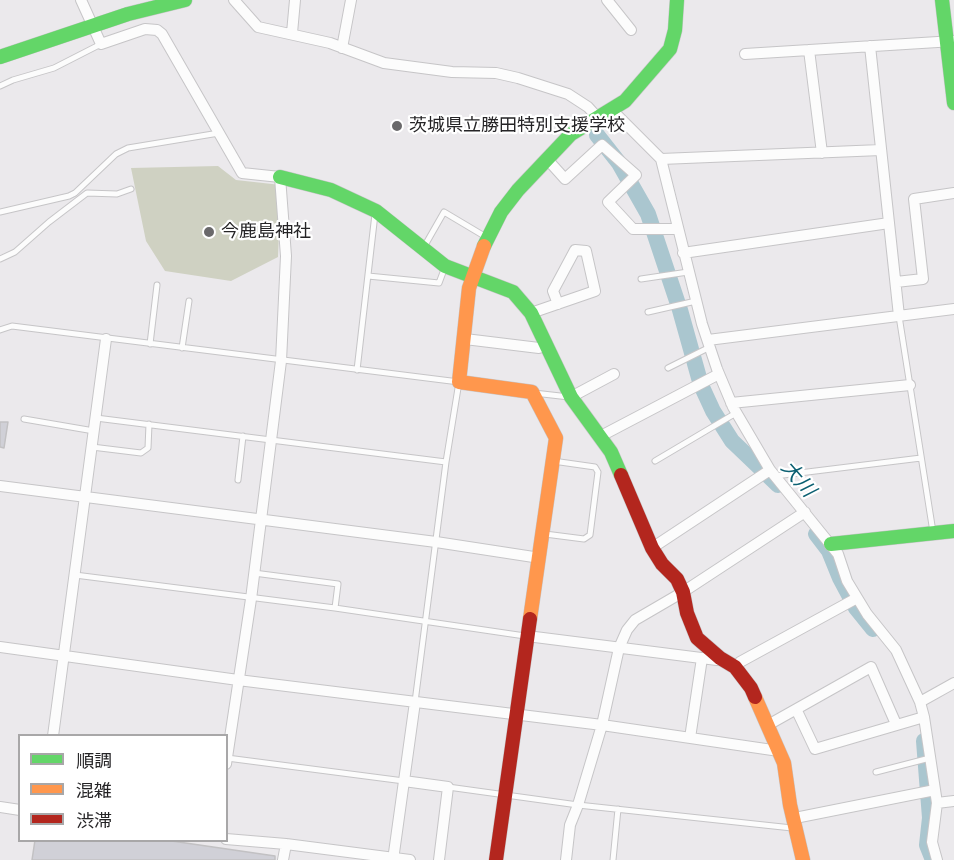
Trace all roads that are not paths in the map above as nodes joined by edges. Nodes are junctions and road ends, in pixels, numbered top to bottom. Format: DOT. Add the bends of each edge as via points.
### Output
graph roads {
  1 [pos="81,0"];
  2 [pos="185,0"];
  3 [pos="234,0"];
  4 [pos="295,0"];
  5 [pos="351,0"];
  6 [pos="607,0"];
  7 [pos="676,0"];
  8 [pos="942,0"];
  9 [pos="93,25"];
  10 [pos="631,30"];
  11 [pos="292,33"];
  12 [pos="950,42"];
  13 [pos="101,44"];
  14 [pos="870,46"];
  15 [pos="342,48"];
  16 [pos="809,50"];
  17 [pos="745,54"];
  18 [pos="0,57"];
  19 [pos="0,86"];
  20 [pos="954,103"];
  21 [pos="611,109"];
  22 [pos="597,117"];
  23 [pos="219,134"];
  24 [pos="881,150"];
  25 [pos="822,153"];
  26 [pos="547,159"];
  27 [pos="661,159"];
  28 [pos="280,177"];
  29 [pos="131,189"];
  30 [pos="954,193"];
  31 [pos="376,211"];
  32 [pos="0,212"];
  33 [pos="889,223"];
  34 [pos="677,229"];
  35 [pos="487,238"];
  36 [pos="423,249"];
  37 [pos="683,253"];
  38 [pos="0,259"];
  39 [pos="445,266"];
  40 [pos="688,272"];
  41 [pos="368,276"];
  42 [pos="473,278"];
  43 [pos="641,279"];
  44 [pos="896,282"];
  45 [pos="157,285"];
  46 [pos="189,301"];
  47 [pos="696,301"];
  48 [pos="558,304"];
  49 [pos="954,309"];
  50 [pos="648,312"];
  51 [pos="531,313"];
  52 [pos="899,316"];
  53 [pos="0,330"];
  54 [pos="106,339"];
  55 [pos="465,339"];
  56 [pos="709,343"];
  57 [pos="150,344"];
  58 [pos="546,345"];
  59 [pos="182,348"];
  60 [pos="282,361"];
  61 [pos="668,368"];
  62 [pos="357,370"];
  63 [pos="614,374"];
  64 [pos="719,374"];
  65 [pos="459,382"];
  66 [pos="910,385"];
  67 [pos="532,392"];
  68 [pos="572,397"];
  69 [pos="734,408"];
  70 [pos="96,418"];
  71 [pos="24,419"];
  72 [pos="150,424"];
  73 [pos="94,431"];
  74 [pos="243,436"];
  75 [pos="599,436"];
  76 [pos="271,440"];
  77 [pos="92,447"];
  78 [pos="921,458"];
  79 [pos="553,461"];
  80 [pos="656,461"];
  81 [pos="446,462"];
  82 [pos="773,473"];
  83 [pos="238,480"];
  84 [pos="0,486"];
  85 [pos="86,496"];
  86 [pos="805,512"];
  87 [pos="261,520"];
  88 [pos="954,531"];
  89 [pos="933,533"];
  90 [pos="543,534"];
  91 [pos="436,542"];
  92 [pos="831,544"];
  93 [pos="652,548"];
  94 [pos="540,558"];
  95 [pos="254,573"];
  96 [pos="75,575"];
  97 [pos="683,592"];
  98 [pos="857,598"];
  99 [pos="251,599"];
  100 [pos="335,608"];
  101 [pos="426,621"];
  102 [pos="527,636"];
  103 [pos="0,646"];
  104 [pos="619,648"];
  105 [pos="64,655"];
  106 [pos="702,658"];
  107 [pos="720,658"];
  108 [pos="735,667"];
  109 [pos="238,680"];
  110 [pos="954,683"];
  111 [pos="415,702"];
  112 [pos="920,702"];
  113 [pos="798,711"];
  114 [pos="517,716"];
  115 [pos="924,717"];
  116 [pos="896,724"];
  117 [pos="602,725"];
  118 [pos="768,725"];
  119 [pos="54,734"];
  120 [pos="690,738"];
  121 [pos="228,751"];
  122 [pos="779,751"];
  123 [pos="228,758"];
  124 [pos="930,758"];
  125 [pos="876,772"];
  126 [pos="404,781"];
  127 [pos="447,787"];
  128 [pos="935,790"];
  129 [pos="506,795"];
  130 [pos="954,801"];
  131 [pos="937,803"];
  132 [pos="578,805"];
  133 [pos="0,807"];
  134 [pos="618,809"];
  135 [pos="18,810"];
  136 [pos="796,824"];
  137 [pos="228,839"];
  138 [pos="286,844"];
  139 [pos="393,859"];
  140 [pos="283,860"];
  141 [pos="410,860"];
  142 [pos="439,860"];
  143 [pos="496,860"];
  144 [pos="566,860"];
  145 [pos="613,860"];
  146 [pos="804,860"];
  147 [pos="937,860"];
  1 -- 9 [label="street"];
  2 -- 9 [label="street"];
  3 -- 11 [label="street" via="258,27"];
  4 -- 11 [label="street"];
  5 -- 15 [label="street"];
  6 -- 10 [label="street"];
  7 -- 21 [label="street" via="670,49 634,92"];
  8 -- 12 [label="street"];
  9 -- 13 [label="street"];
  9 -- 18 [label="street"];
  11 -- 15 [label="street"];
  12 -- 14 [label="street"];
  12 -- 20 [label="street"];
  13 -- 19 [label="lane" via="54,68"];
  13 -- 23 [label="street" via="157,30"];
  14 -- 16 [label="street"];
  14 -- 24 [label="street"];
  15 -- 22 [label="street" via="384,63 518,78 568,94"];
  16 -- 17 [label="street"];
  16 -- 25 [label="street"];
  21 -- 22 [label="street"];
  21 -- 27 [label="street"];
  22 -- 26 [label="street" via="571,134"];
  23 -- 28 [label="street" via="242,173"];
  23 -- 32 [label="lane" via="128,148 69,196"];
  24 -- 25 [label="street"];
  24 -- 33 [label="street"];
  25 -- 27 [label="street"];
  26 -- 34 [label="street" via="565,179 602,145 636,175 608,202 633,229"];
  26 -- 35 [label="street" via="501,212"];
  27 -- 34 [label="street"];
  28 -- 31 [label="street" via="331,190"];
  28 -- 60 [label="street" via="286,256"];
  29 -- 38 [label="lane" via="117,194 87,193 15,252"];
  30 -- 44 [label="street" via="914,199 922,279"];
  31 -- 36 [label="street"];
  31 -- 41 [label="lane"];
  33 -- 37 [label="street"];
  33 -- 44 [label="street"];
  34 -- 37 [label="street"];
  35 -- 36 [label="lane" via="444,212"];
  35 -- 42 [label="street"];
  36 -- 39 [label="street"];
  37 -- 40 [label="street"];
  39 -- 41 [label="lane" via="440,283"];
  39 -- 42 [label="street"];
  40 -- 43 [label="lane"];
  40 -- 47 [label="street"];
  41 -- 62 [label="lane"];
  42 -- 51 [label="street" via="513,292"];
  42 -- 55 [label="street"];
  44 -- 52 [label="street"];
  45 -- 57 [label="lane"];
  46 -- 59 [label="lane"];
  47 -- 50 [label="lane"];
  47 -- 56 [label="street"];
  48 -- 48 [label="street" via="595,291 586,251 574,250 553,291"];
  48 -- 51 [label="street"];
  49 -- 52 [label="street"];
  51 -- 58 [label="street"];
  52 -- 56 [label="street"];
  52 -- 66 [label="lane"];
  53 -- 54 [label="lane" via="12,326"];
  54 -- 57 [label="lane"];
  54 -- 70 [label="street"];
  55 -- 58 [label="street" via="539,348"];
  55 -- 65 [label="street"];
  56 -- 61 [label="lane"];
  56 -- 64 [label="street"];
  57 -- 59 [label="lane"];
  58 -- 68 [label="street"];
  59 -- 60 [label="lane"];
  60 -- 62 [label="lane"];
  60 -- 76 [label="street"];
  62 -- 65 [label="lane"];
  63 -- 68 [label="street"];
  64 -- 69 [label="street"];
  64 -- 75 [label="street"];
  65 -- 67 [label="street"];
  65 -- 81 [label="lane"];
  66 -- 69 [label="street"];
  66 -- 78 [label="lane"];
  67 -- 68 [label="lane"];
  67 -- 79 [label="street" via="556,438"];
  68 -- 75 [label="street"];
  69 -- 80 [label="lane"];
  69 -- 82 [label="street"];
  70 -- 72 [label="lane"];
  70 -- 73 [label="street"];
  71 -- 73 [label="lane"];
  72 -- 74 [label="lane"];
  72 -- 77 [label="lane" via="148,448 141,453"];
  73 -- 77 [label="street"];
  74 -- 76 [label="lane"];
  74 -- 83 [label="lane"];
  75 -- 93 [label="street" via="611,452"];
  76 -- 81 [label="lane"];
  76 -- 87 [label="street"];
  77 -- 85 [label="street"];
  78 -- 82 [label="lane"];
  78 -- 89 [label="lane"];
  79 -- 90 [label="street"];
  79 -- 90 [label="lane" via="595,466 598,472 590,535 584,539"];
  81 -- 91 [label="lane"];
  82 -- 86 [label="street"];
  82 -- 93 [label="street"];
  84 -- 85 [label="street"];
  85 -- 87 [label="street"];
  85 -- 96 [label="street"];
  86 -- 92 [label="street"];
  86 -- 97 [label="street"];
  87 -- 91 [label="street"];
  87 -- 95 [label="street"];
  88 -- 89 [label="street"];
  89 -- 92 [label="street"];
  90 -- 94 [label="street"];
  91 -- 94 [label="street"];
  91 -- 101 [label="lane"];
  92 -- 98 [label="street"];
  93 -- 97 [label="street"];
  94 -- 102 [label="street"];
  95 -- 99 [label="street"];
  95 -- 100 [label="lane" via="338,584"];
  96 -- 99 [label="lane"];
  96 -- 105 [label="street"];
  97 -- 104 [label="street" via="635,620"];
  97 -- 107 [label="street" via="697,638"];
  98 -- 108 [label="street"];
  98 -- 112 [label="street" via="896,650"];
  99 -- 100 [label="lane"];
  99 -- 109 [label="street"];
  100 -- 101 [label="lane"];
  101 -- 102 [label="lane"];
  101 -- 111 [label="lane"];
  102 -- 104 [label="street"];
  102 -- 114 [label="street"];
  103 -- 105 [label="street"];
  104 -- 106 [label="street"];
  104 -- 117 [label="street"];
  105 -- 109 [label="street"];
  105 -- 119 [label="street"];
  106 -- 107 [label="street"];
  106 -- 120 [label="street"];
  107 -- 108 [label="street"];
  108 -- 118 [label="street" via="751,688"];
  109 -- 111 [label="street"];
  109 -- 121 [label="street"];
  110 -- 112 [label="street"];
  111 -- 114 [label="street"];
  111 -- 126 [label="street"];
  112 -- 115 [label="street"];
  113 -- 116 [label="street" via="815,749"];
  113 -- 116 [label="street" via="872,667"];
  113 -- 118 [label="street"];
  114 -- 117 [label="street"];
  114 -- 129 [label="street"];
  115 -- 116 [label="street"];
  115 -- 124 [label="street"];
  117 -- 120 [label="street"];
  117 -- 132 [label="street"];
  118 -- 122 [label="street"];
  120 -- 122 [label="street"];
  122 -- 136 [label="street"];
  123 -- 126 [label="lane"];
  124 -- 125 [label="lane"];
  124 -- 128 [label="street"];
  126 -- 127 [label="street"];
  126 -- 139 [label="street"];
  127 -- 129 [label="lane"];
  127 -- 142 [label="street"];
  128 -- 131 [label="street"];
  128 -- 136 [label="street"];
  129 -- 132 [label="lane"];
  129 -- 143 [label="street"];
  130 -- 131 [label="street"];
  131 -- 147 [label="street" via="932,842"];
  132 -- 134 [label="lane"];
  132 -- 144 [label="street" via="570,825"];
  133 -- 135 [label="street"];
  134 -- 136 [label="lane"];
  134 -- 145 [label="lane"];
  136 -- 146 [label="street"];
  137 -- 138 [label="street"];
  138 -- 139 [label="street"];
  138 -- 140 [label="street"];
  139 -- 141 [label="street"];
}
